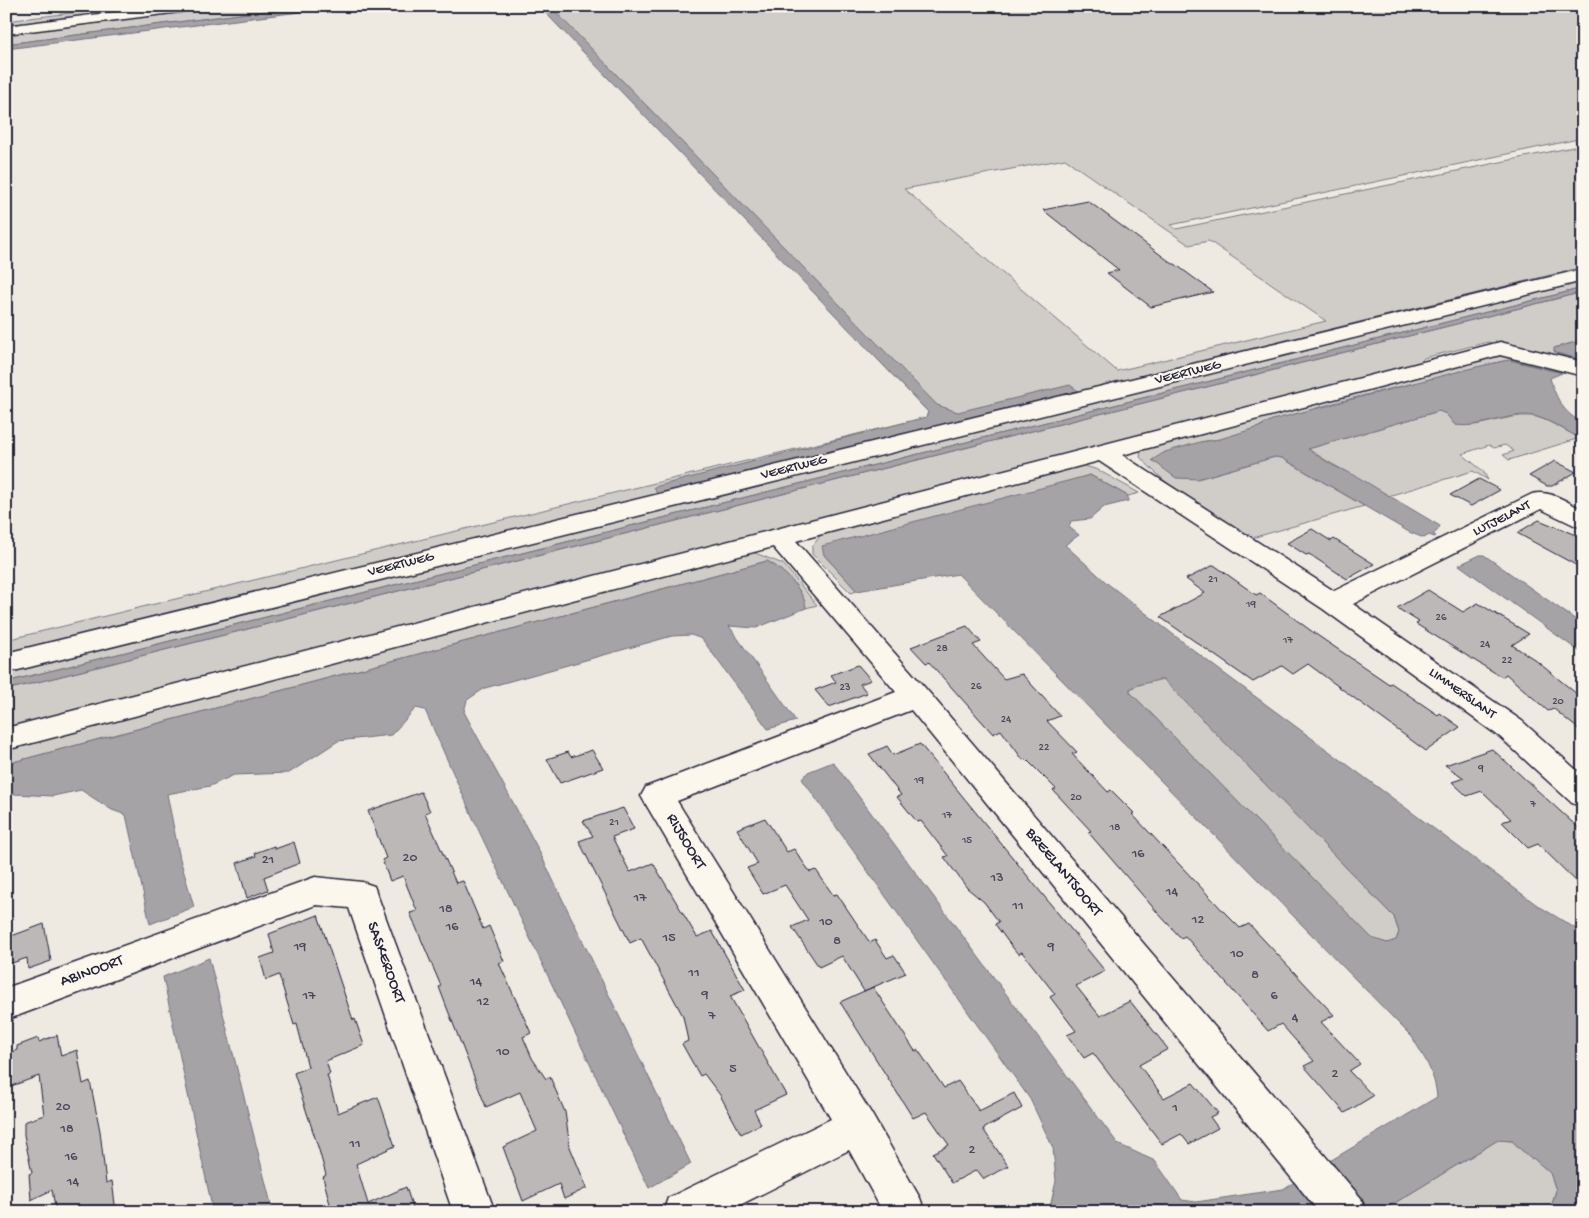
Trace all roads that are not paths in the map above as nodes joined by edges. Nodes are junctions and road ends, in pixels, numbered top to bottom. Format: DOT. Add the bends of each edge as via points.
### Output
graph roads {
  1 [pos="101,6"];
  2 [pos="196,6"];
  3 [pos="6,18"];
  4 [pos="6,30"];
  5 [pos="1583,275"];
  6 [pos="1583,369"];
  7 [pos="1102,452"];
  8 [pos="1582,519"];
  9 [pos="778,537"];
  10 [pos="1333,603"];
  11 [pos="6,663"];
  12 [pos="916,696"];
  13 [pos="6,739"];
  14 [pos="1583,795"];
  15 [pos="178,940"];
  16 [pos="6,1004"];
  17 [pos="857,1126"];
  18 [pos="684,1211"];
  19 [pos="474,1212"];
  20 [pos="905,1212"];
  21 [pos="1346,1212"];
  1 -- 3 [label="street"];
  2 -- 4 [label="street"];
  5 -- 11 [label="street, VEERTWEG"];
  6 -- 7 [label="street" via="1500,348"];
  7 -- 9 [label="street"];
  7 -- 10 [label="street, LIMMERSLANT"];
  8 -- 10 [label="street, LUTJELANT" via="1541,499"];
  9 -- 12 [label="street, BREELANTSOORT"];
  9 -- 13 [label="street"];
  10 -- 14 [label="street, LIMMERSLANT" via="1511,729"];
  12 -- 17 [label="street, RIJSOORT" via="657,796"];
  12 -- 21 [label="street, BREELANTSOORT"];
  15 -- 16 [label="street, ABINOORT"];
  15 -- 19 [label="street, SASKEROORT" via="315,891 362,896"];
  17 -- 18 [label="street"];
  17 -- 20 [label="street, RIJSOORT"];
}
